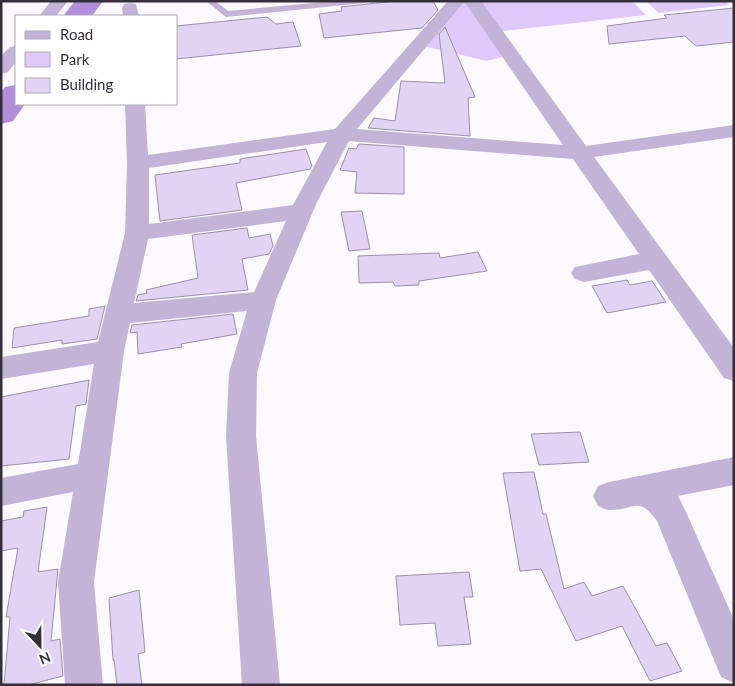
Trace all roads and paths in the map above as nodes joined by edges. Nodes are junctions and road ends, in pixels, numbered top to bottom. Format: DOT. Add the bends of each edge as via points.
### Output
graph roads {
  1 [pos="60,1"];
  2 [pos="210,1"];
  3 [pos="364,1"];
  4 [pos="457,1"];
  5 [pos="472,1"];
  6 [pos="48,15"];
  7 [pos="15,52"];
  8 [pos="1,68"];
  9 [pos="135,105"];
  10 [pos="734,130"];
  11 [pos="342,134"];
  12 [pos="579,153"];
  13 [pos="138,163"];
  14 [pos="302,211"];
  15 [pos="137,233"];
  16 [pos="656,260"];
  17 [pos="584,273"];
  18 [pos="263,300"];
  19 [pos="118,314"];
  20 [pos="110,351"];
  21 [pos="1,368"];
  22 [pos="734,370"];
  23 [pos="734,471"];
  24 [pos="92,475"];
  25 [pos="1,492"];
  26 [pos="734,664"];
  27 [pos="84,685"];
  28 [pos="261,685"];
  1 -- 6 [label="street"];
  2 -- 3 [label="lane" via="226,14"];
  4 -- 11 [label="street"];
  5 -- 12 [label="street"];
  7 -- 8 [label="street"];
  9 -- 13 [label="street"];
  10 -- 12 [label="street"];
  11 -- 12 [label="street"];
  11 -- 13 [label="street"];
  11 -- 14 [label="street"];
  12 -- 16 [label="street"];
  13 -- 15 [label="street"];
  14 -- 15 [label="street"];
  14 -- 18 [label="street"];
  15 -- 19 [label="street"];
  16 -- 17 [label="street"];
  16 -- 22 [label="street"];
  18 -- 19 [label="street"];
  18 -- 28 [label="street" via="243,373 241,436"];
  19 -- 20 [label="street"];
  20 -- 21 [label="street"];
  20 -- 24 [label="street"];
  23 -- 26 [label="street" via="624,493 661,500 670,512"];
  24 -- 25 [label="street"];
  24 -- 27 [label="street" via="76,582"];
}
